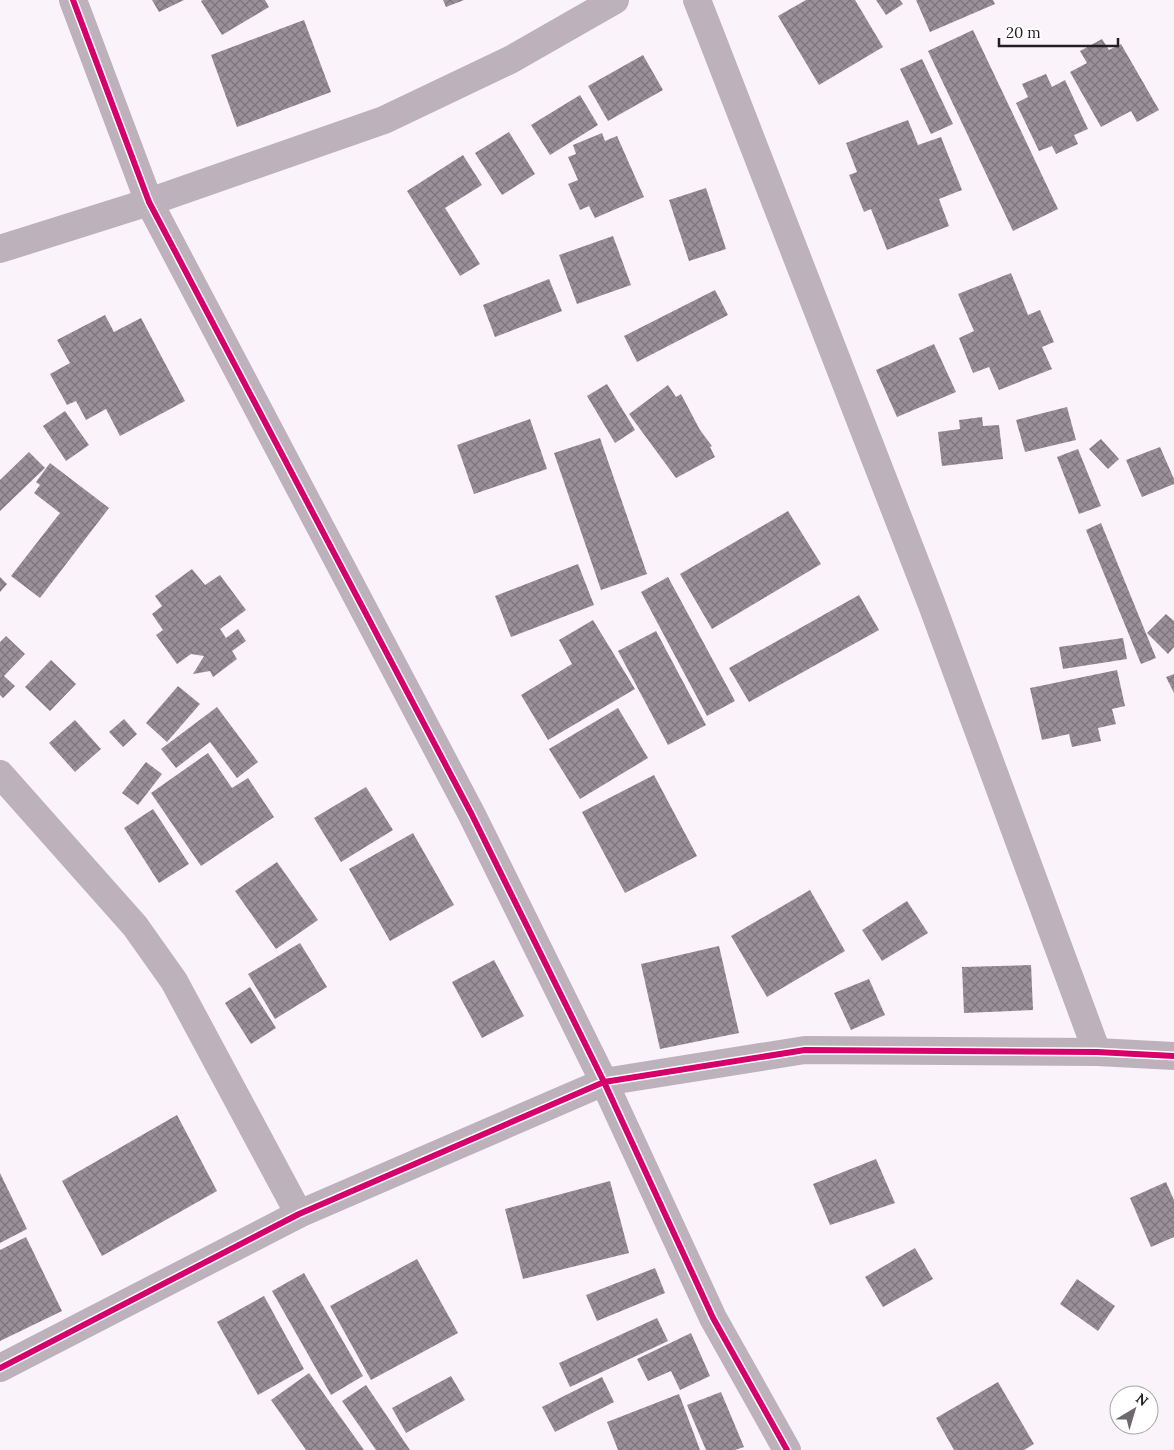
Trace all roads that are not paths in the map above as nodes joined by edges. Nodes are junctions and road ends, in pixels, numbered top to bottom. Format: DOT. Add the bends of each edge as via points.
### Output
graph roads {
  1 [pos="73,0"];
  2 [pos="615,0"];
  3 [pos="697,0"];
  4 [pos="150,202"];
  5 [pos="0,249"];
  6 [pos="0,774"];
  7 [pos="1097,1052"];
  8 [pos="1174,1056"];
  9 [pos="604,1082"];
  10 [pos="300,1214"];
  11 [pos="0,1368"];
  12 [pos="787,1450"];
  1 -- 4 [label="street"];
  2 -- 4 [label="street" via="510,60 384,120"];
  3 -- 7 [label="street" via="932,605"];
  4 -- 5 [label="street"];
  4 -- 9 [label="street" via="472,815"];
  6 -- 10 [label="street" via="135,926 174,981"];
  7 -- 8 [label="street"];
  7 -- 9 [label="street" via="805,1050"];
  9 -- 10 [label="street"];
  9 -- 12 [label="street" via="713,1318"];
  10 -- 11 [label="street"];
}
